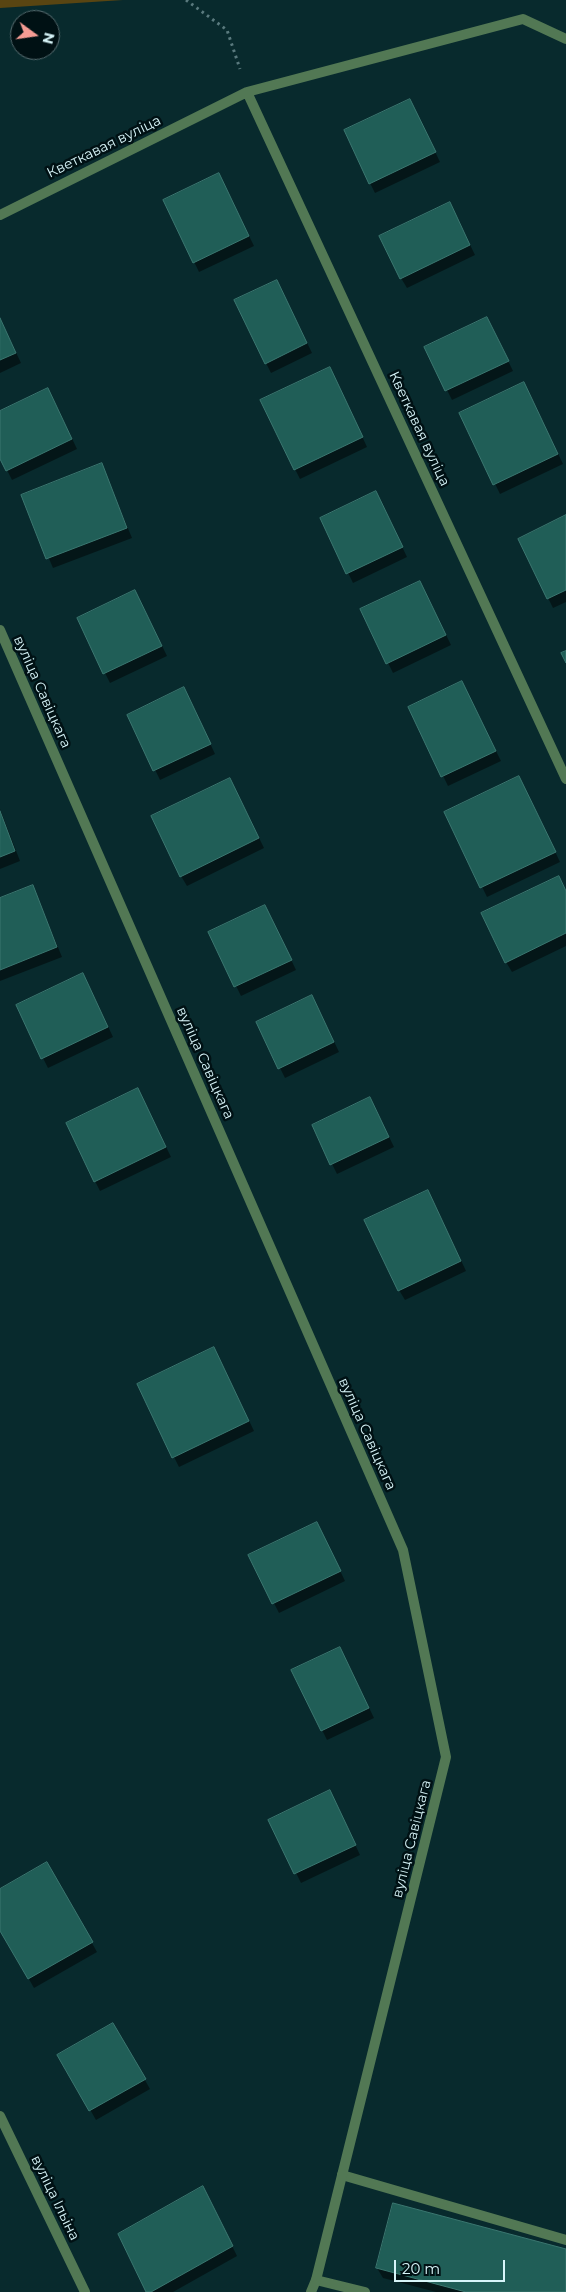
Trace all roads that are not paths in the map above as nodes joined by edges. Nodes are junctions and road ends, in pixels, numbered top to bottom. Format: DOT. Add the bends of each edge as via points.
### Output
graph roads {
  1 [pos="566,39"];
  2 [pos="248,92"];
  3 [pos="0,214"];
  4 [pos="0,630"];
  5 [pos="566,779"];
  6 [pos="0,2116"];
  7 [pos="342,2175"];
  8 [pos="566,2240"];
  9 [pos="316,2280"];
  10 [pos="85,2292"];
  11 [pos="311,2292"];
  12 [pos="365,2292"];
  1 -- 2 [label="street, Кветкавая вуліца" via="523,19"];
  2 -- 3 [label="street, Кветкавая вуліца"];
  2 -- 5 [label="street, Кветкавая вуліца"];
  4 -- 7 [label="street, вуліца Савіцкага" via="403,1550 446,1757"];
  6 -- 10 [label="street, вуліца Ільіна"];
  7 -- 8 [label="street"];
  7 -- 9 [label="street, вуліца Савіцкага"];
  9 -- 11 [label="street, вуліца Савіцкага"];
  9 -- 12 [label="street"];
}
